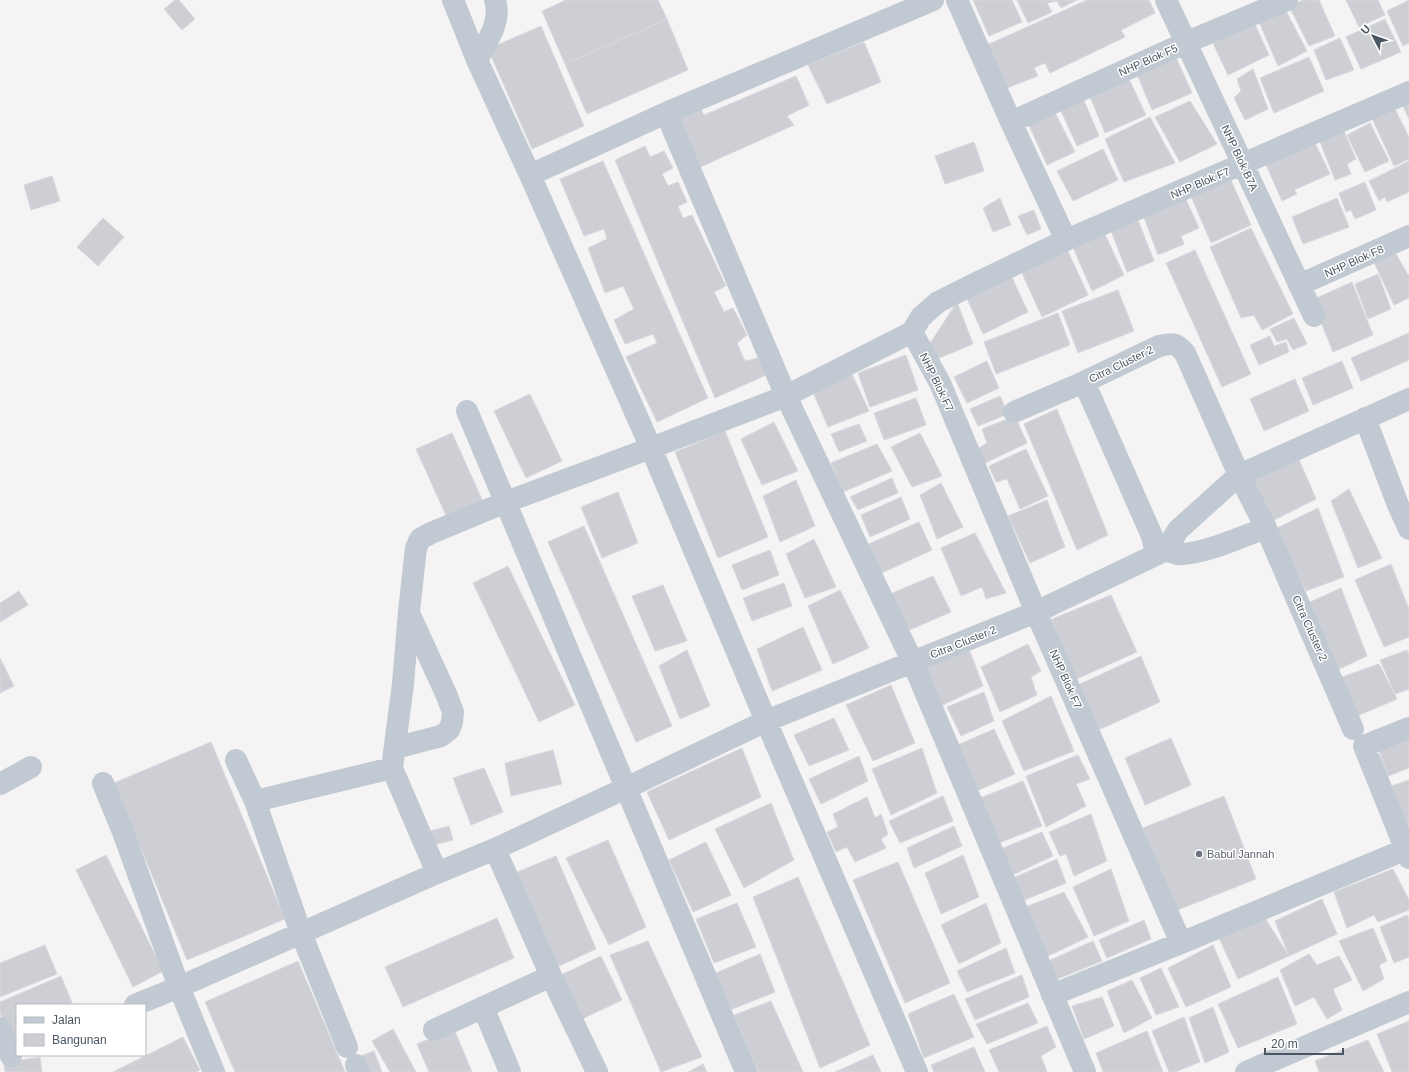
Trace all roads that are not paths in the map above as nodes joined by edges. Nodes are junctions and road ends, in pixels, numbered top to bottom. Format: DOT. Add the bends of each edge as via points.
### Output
graph roads {
  1 [pos="453,0"];
  2 [pos="495,0"];
  3 [pos="933,0"];
  4 [pos="957,0"];
  5 [pos="1166,0"];
  6 [pos="1287,0"];
  7 [pos="1185,43"];
  8 [pos="477,60"];
  9 [pos="1409,92"];
  10 [pos="666,113"];
  11 [pos="1011,122"];
  12 [pos="1243,164"];
  13 [pos="530,175"];
  14 [pos="1409,236"];
  15 [pos="1066,240"];
  16 [pos="1299,285"];
  17 [pos="1314,316"];
  18 [pos="912,332"];
  19 [pos="1084,382"];
  20 [pos="786,396"];
  21 [pos="1409,399"];
  22 [pos="467,410"];
  23 [pos="1014,412"];
  24 [pos="1365,418"];
  25 [pos="650,448"];
  26 [pos="1239,475"];
  27 [pos="506,502"];
  28 [pos="1266,528"];
  29 [pos="1409,529"];
  30 [pos="1161,552"];
  31 [pos="409,611"];
  32 [pos="1036,612"];
  33 [pos="913,663"];
  34 [pos="766,721"];
  35 [pos="1409,728"];
  36 [pos="1359,738"];
  37 [pos="393,758"];
  38 [pos="236,760"];
  39 [pos="30,767"];
  40 [pos="103,783"];
  41 [pos="0,784"];
  42 [pos="626,788"];
  43 [pos="255,801"];
  44 [pos="495,849"];
  45 [pos="1408,852"];
  46 [pos="437,873"];
  47 [pos="301,933"];
  48 [pos="1181,943"];
  49 [pos="551,976"];
  50 [pos="179,987"];
  51 [pos="1052,995"];
  52 [pos="1409,1002"];
  53 [pos="137,1004"];
  54 [pos="483,1008"];
  55 [pos="0,1028"];
  56 [pos="434,1030"];
  57 [pos="9,1056"];
  58 [pos="354,1061"];
  59 [pos="214,1072"];
  60 [pos="510,1072"];
  61 [pos="597,1072"];
  62 [pos="746,1072"];
  63 [pos="917,1072"];
  64 [pos="1086,1072"];
  65 [pos="1246,1072"];
  1 -- 8 [label="street"];
  2 -- 8 [label="street" via="495,25"];
  3 -- 10 [label="street"];
  4 -- 11 [label="street"];
  5 -- 7 [label="street, NHP Blok B7A"];
  6 -- 7 [label="street, NHP Blok F5"];
  7 -- 11 [label="street, NHP Blok F5"];
  7 -- 12 [label="street, NHP Blok B7A"];
  8 -- 13 [label="street"];
  9 -- 12 [label="street, NHP Blok F7"];
  10 -- 13 [label="street"];
  10 -- 20 [label="street"];
  11 -- 15 [label="street"];
  12 -- 15 [label="street, NHP Blok F7"];
  12 -- 16 [label="street, NHP Blok B7A"];
  13 -- 25 [label="street"];
  14 -- 16 [label="street, NHP Blok F8"];
  15 -- 18 [label="street, NHP Blok F7" via="938,302 921,317"];
  16 -- 17 [label="street, NHP Blok B7A"];
  18 -- 20 [label="street"];
  18 -- 32 [label="street, NHP Blok F7" via="940,383"];
  19 -- 23 [label="street"];
  19 -- 26 [label="street, Citra Cluster 2" via="1159,346 1179,345 1185,353"];
  19 -- 30 [label="street, Citra Cluster 2"];
  20 -- 25 [label="street"];
  20 -- 33 [label="street"];
  21 -- 24 [label="street"];
  22 -- 27 [label="street"];
  24 -- 26 [label="street"];
  24 -- 29 [label="street"];
  25 -- 27 [label="street"];
  25 -- 34 [label="street"];
  26 -- 28 [label="street, Citra Cluster 2"];
  26 -- 30 [label="street" via="1178,530"];
  27 -- 31 [label="street" via="420,539 416,548"];
  27 -- 42 [label="street"];
  28 -- 30 [label="street" via="1198,551 1183,554"];
  28 -- 36 [label="street, Citra Cluster 2"];
  30 -- 32 [label="street, Citra Cluster 2"];
  31 -- 37 [label="street"];
  31 -- 37 [label="street" via="447,696 453,712 452,722 449,730 441,736"];
  32 -- 33 [label="street, Citra Cluster 2"];
  32 -- 48 [label="street, NHP Blok F7"];
  33 -- 34 [label="street, Citra Cluster 2"];
  33 -- 51 [label="street"];
  34 -- 42 [label="street, Citra Cluster 2"];
  34 -- 63 [label="street"];
  35 -- 36 [label="street"];
  36 -- 45 [label="street, Citra Cluster 2"];
  37 -- 43 [label="street"];
  37 -- 46 [label="street"];
  38 -- 43 [label="street"];
  39 -- 41 [label="street"];
  40 -- 50 [label="street"];
  42 -- 44 [label="street, Citra Cluster 2"];
  42 -- 62 [label="street"];
  43 -- 47 [label="street"];
  44 -- 46 [label="street, Citra Cluster 2"];
  44 -- 49 [label="street"];
  45 -- 48 [label="street"];
  46 -- 47 [label="street, Citra Cluster 2"];
  47 -- 50 [label="street, Citra Cluster 2"];
  47 -- 58 [label="street"];
  48 -- 51 [label="street"];
  49 -- 54 [label="street"];
  49 -- 61 [label="street"];
  50 -- 53 [label="street, Citra Cluster 2"];
  50 -- 59 [label="street"];
  51 -- 64 [label="street"];
  52 -- 65 [label="street"];
  54 -- 56 [label="street"];
  54 -- 60 [label="street"];
  55 -- 57 [label="street"];
}
